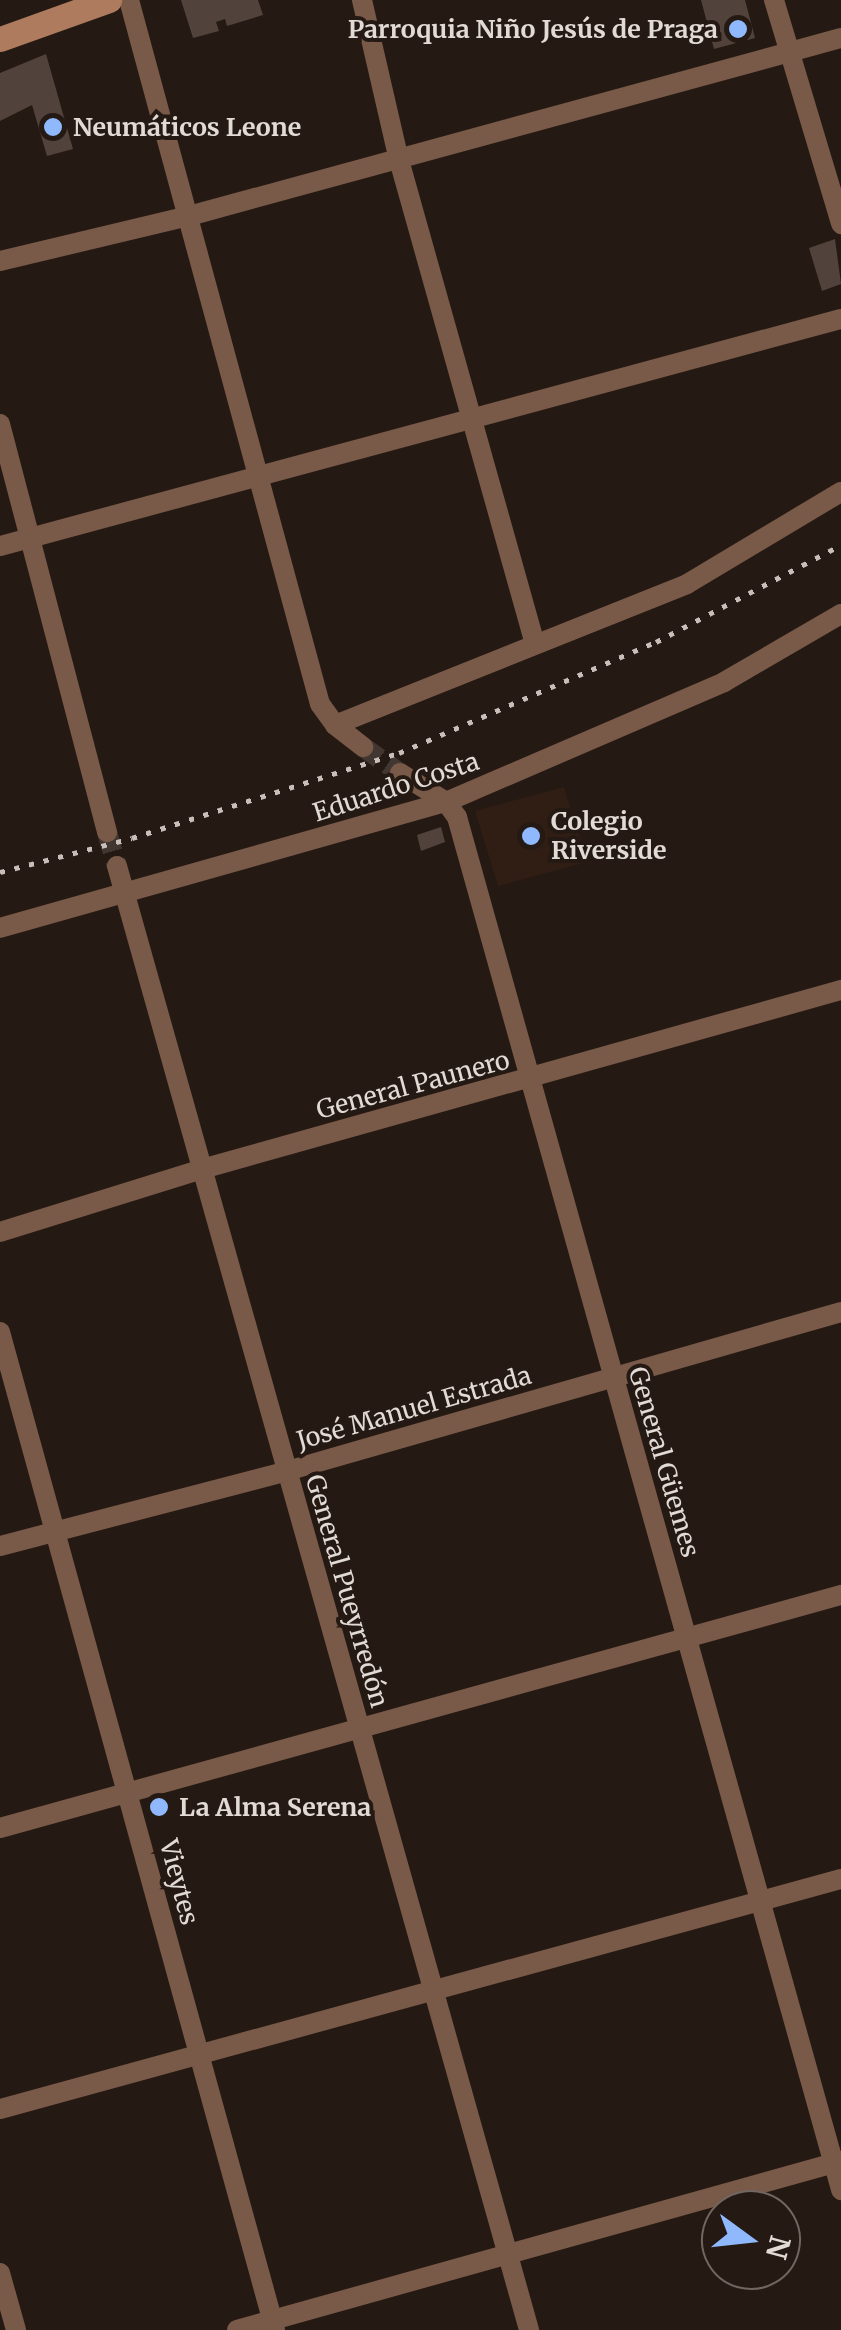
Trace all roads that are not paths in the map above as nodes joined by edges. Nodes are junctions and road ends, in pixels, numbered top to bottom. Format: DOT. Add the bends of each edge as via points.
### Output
graph roads {
  1 [pos="109,0"];
  2 [pos="128,0"];
  3 [pos="362,0"];
  4 [pos="774,0"];
  5 [pos="841,38"];
  6 [pos="0,39"];
  7 [pos="791,53"];
  8 [pos="400,160"];
  9 [pos="190,216"];
  10 [pos="841,224"];
  11 [pos="0,261"];
  12 [pos="841,318"];
  13 [pos="470,416"];
  14 [pos="0,424"];
  15 [pos="260,474"];
  16 [pos="841,492"];
  17 [pos="30,538"];
  18 [pos="0,546"];
  19 [pos="841,614"];
  20 [pos="535,644"];
  21 [pos="335,726"];
  22 [pos="363,747"];
  23 [pos="400,773"];
  24 [pos="446,802"];
  25 [pos="108,832"];
  26 [pos="117,866"];
  27 [pos="125,896"];
  28 [pos="0,928"];
  29 [pos="841,990"];
  30 [pos="530,1078"];
  31 [pos="202,1169"];
  32 [pos="0,1232"];
  33 [pos="841,1312"];
  34 [pos="0,1332"];
  35 [pos="614,1376"];
  36 [pos="287,1471"];
  37 [pos="58,1531"];
  38 [pos="0,1546"];
  39 [pos="841,1595"];
  40 [pos="687,1638"];
  41 [pos="360,1730"];
  42 [pos="129,1794"];
  43 [pos="0,1828"];
  44 [pos="841,1879"];
  45 [pos="760,1901"];
  46 [pos="432,1988"];
  47 [pos="200,2056"];
  48 [pos="0,2109"];
  49 [pos="837,2162"];
  50 [pos="841,2190"];
  51 [pos="508,2256"];
  52 [pos="0,2273"];
  53 [pos="274,2325"];
  54 [pos="16,2330"];
  55 [pos="237,2330"];
  56 [pos="529,2330"];
  1 -- 6 [label="main road"];
  2 -- 9 [label="street"];
  3 -- 8 [label="street"];
  4 -- 7 [label="street"];
  5 -- 7 [label="street"];
  7 -- 8 [label="street"];
  7 -- 10 [label="street"];
  8 -- 9 [label="street"];
  8 -- 13 [label="street"];
  9 -- 11 [label="street"];
  9 -- 15 [label="street"];
  12 -- 13 [label="street"];
  13 -- 15 [label="street"];
  13 -- 20 [label="street"];
  14 -- 17 [label="street"];
  15 -- 17 [label="street"];
  15 -- 21 [label="street" via="320,704"];
  16 -- 20 [label="street" via="687,584"];
  17 -- 18 [label="street"];
  17 -- 25 [label="street"];
  19 -- 24 [label="street, Eduardo Costa" via="724,682"];
  20 -- 21 [label="street"];
  21 -- 22 [label="street"];
  23 -- 24 [label="street"];
  24 -- 27 [label="street, Eduardo Costa"];
  24 -- 30 [label="street, General Güemes" via="458,816"];
  26 -- 27 [label="street, General Pueyrredón"];
  27 -- 28 [label="street, Eduardo Costa"];
  27 -- 31 [label="street, General Pueyrredón"];
  29 -- 30 [label="street, General Paunero"];
  30 -- 31 [label="street, General Paunero"];
  30 -- 35 [label="street, General Güemes"];
  31 -- 32 [label="street, General Paunero"];
  31 -- 36 [label="street, General Pueyrredón"];
  33 -- 35 [label="street, José Manuel Estrada"];
  34 -- 37 [label="street, Vieytes"];
  35 -- 36 [label="street, José Manuel Estrada"];
  35 -- 40 [label="street, General Güemes"];
  36 -- 37 [label="street, José Manuel Estrada"];
  36 -- 41 [label="street, General Pueyrredón"];
  37 -- 38 [label="street, José Manuel Estrada"];
  37 -- 42 [label="street, Vieytes"];
  39 -- 40 [label="street"];
  40 -- 41 [label="street"];
  40 -- 45 [label="street, General Güemes"];
  41 -- 42 [label="street"];
  41 -- 46 [label="street, General Pueyrredón"];
  42 -- 43 [label="street"];
  42 -- 47 [label="street, Vieytes"];
  44 -- 45 [label="street"];
  45 -- 46 [label="street"];
  45 -- 49 [label="street, General Güemes"];
  46 -- 47 [label="street"];
  46 -- 51 [label="street, General Pueyrredón"];
  47 -- 48 [label="street"];
  47 -- 53 [label="street, Vieytes"];
  49 -- 50 [label="street, General Güemes"];
  49 -- 51 [label="street"];
  51 -- 53 [label="street"];
  51 -- 56 [label="street, General Pueyrredón"];
  52 -- 54 [label="street"];
  53 -- 55 [label="street"];
}
